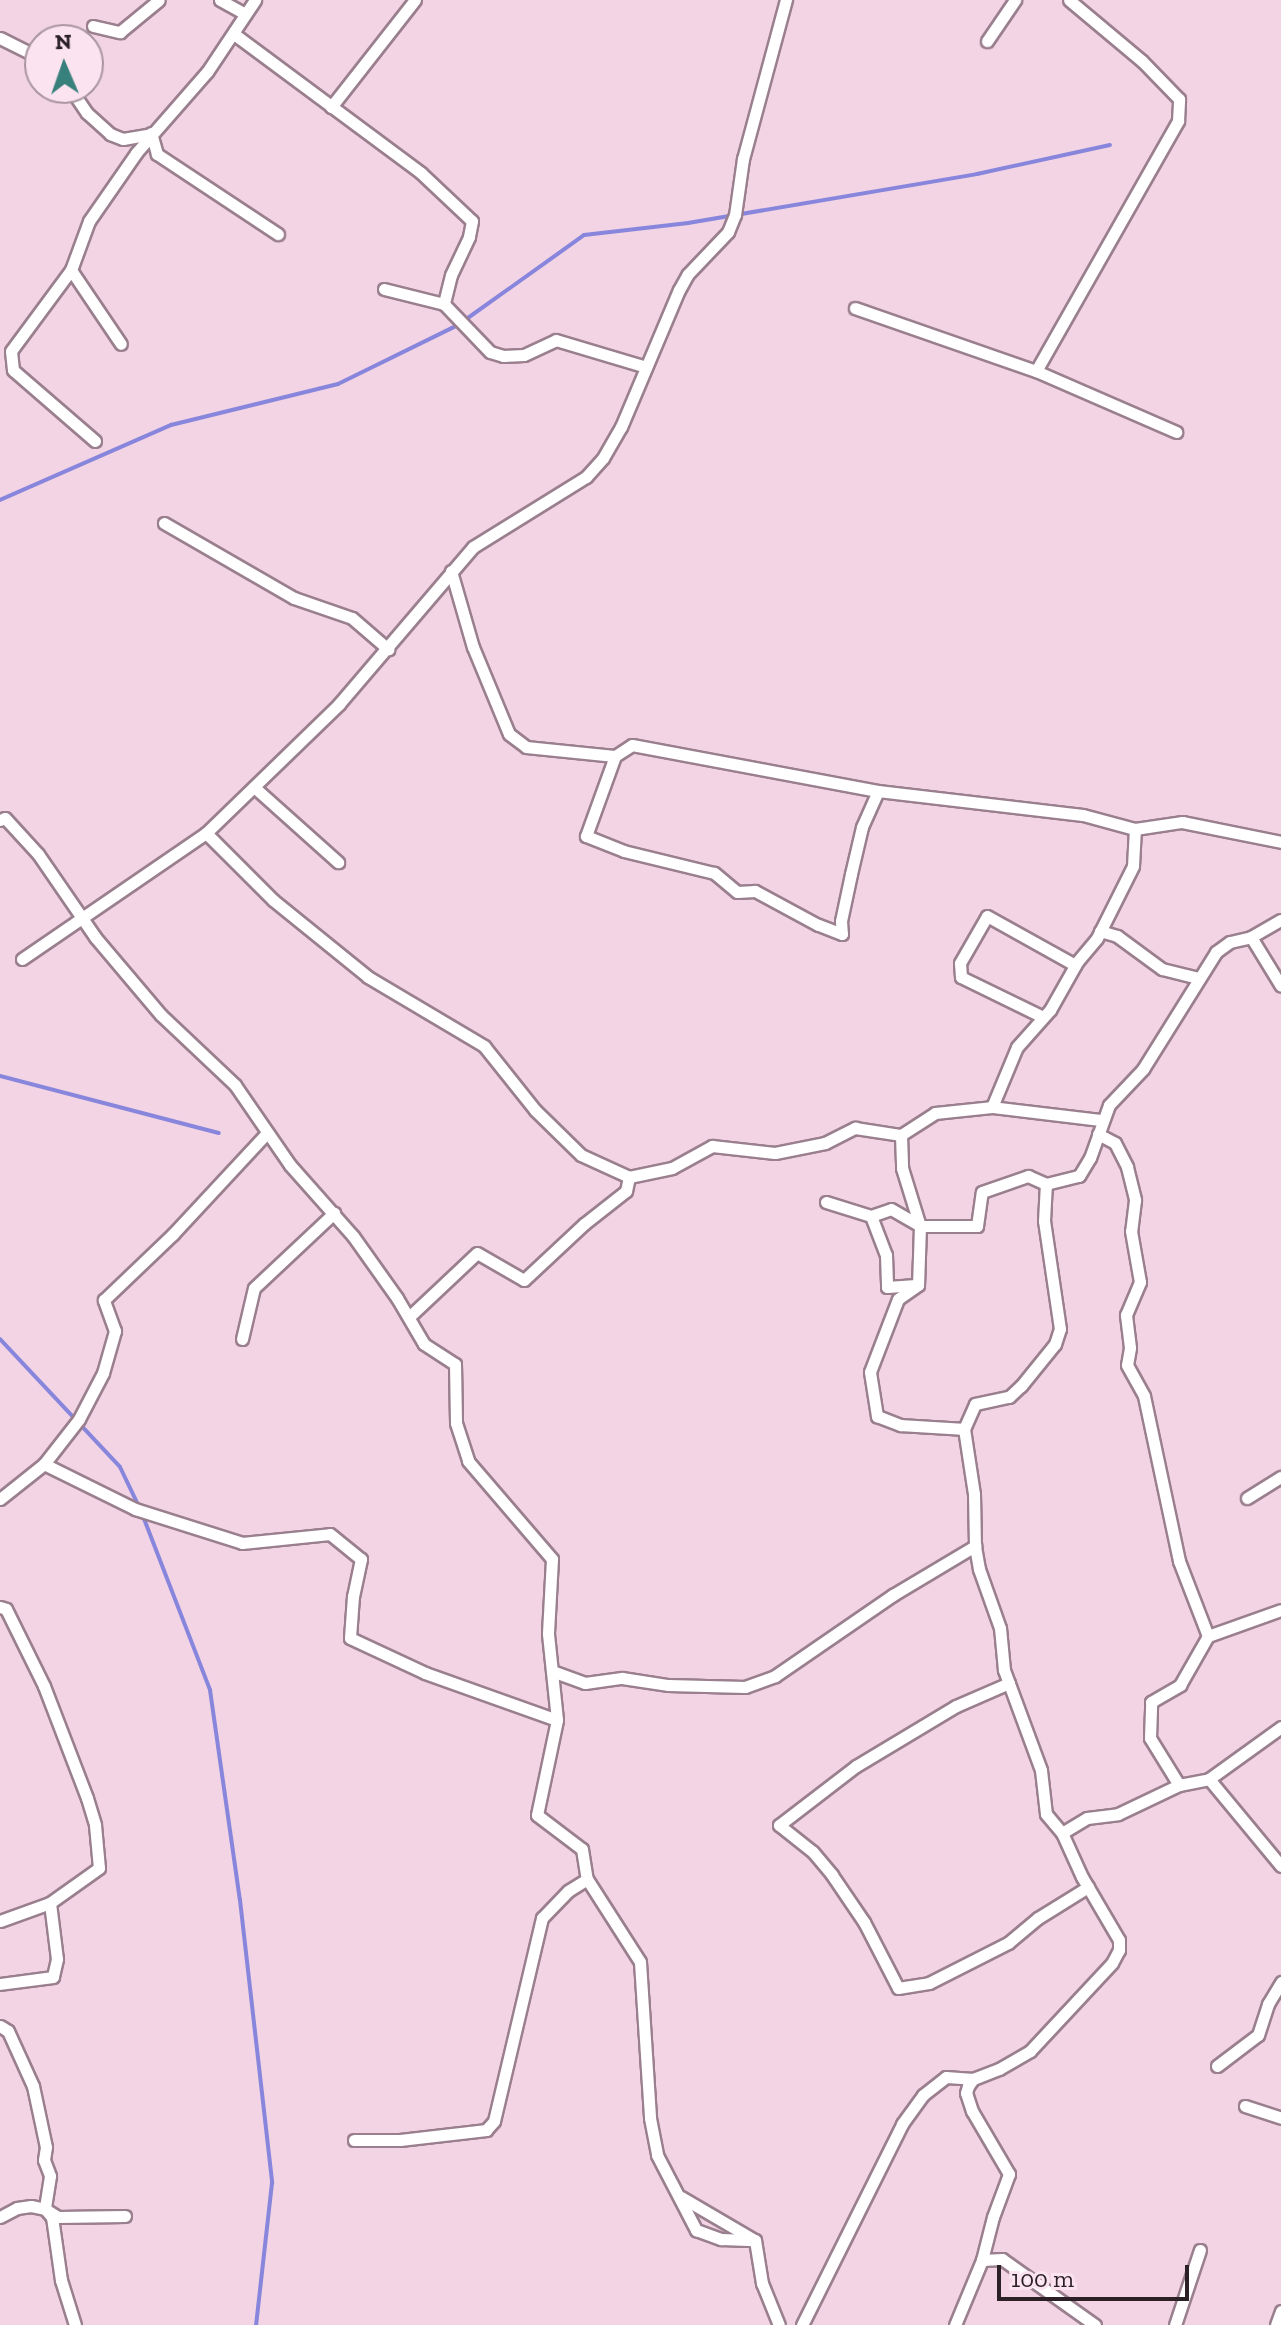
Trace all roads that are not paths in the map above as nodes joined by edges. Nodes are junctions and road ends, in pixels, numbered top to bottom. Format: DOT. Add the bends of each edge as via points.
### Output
graph roads {
  1 [pos="159,0"];
  2 [pos="220,0"];
  3 [pos="255,0"];
  4 [pos="415,0"];
  5 [pos="786,0"];
  6 [pos="1015,0"];
  7 [pos="1069,0"];
  8 [pos="245,14"];
  9 [pos="104,28"];
  10 [pos="234,34"];
  11 [pos="0,38"];
  12 [pos="987,41"];
  13 [pos="24,50"];
  14 [pos="81,104"];
  15 [pos="331,107"];
  16 [pos="151,133"];
  17 [pos="278,234"];
  18 [pos="71,270"];
  19 [pos="384,289"];
  20 [pos="444,304"];
  21 [pos="855,308"];
  22 [pos="121,344"];
  23 [pos="646,367"];
  24 [pos="1036,371"];
  25 [pos="1176,432"];
  26 [pos="95,441"];
  27 [pos="164,523"];
  28 [pos="451,571"];
  29 [pos="388,649"];
  30 [pos="615,756"];
  31 [pos="254,787"];
  32 [pos="878,791"];
  33 [pos="0,820"];
  34 [pos="1135,829"];
  35 [pos="206,833"];
  36 [pos="1281,842"];
  37 [pos="338,862"];
  38 [pos="84,918"];
  39 [pos="1281,920"];
  40 [pos="1100,931"];
  41 [pos="1251,937"];
  42 [pos="22,959"];
  43 [pos="1075,965"];
  44 [pos="1198,978"];
  45 [pos="1281,986"];
  46 [pos="1043,1017"];
  47 [pos="992,1107"];
  48 [pos="1101,1120"];
  49 [pos="267,1133"];
  50 [pos="1098,1134"];
  51 [pos="901,1135"];
  52 [pos="629,1177"];
  53 [pos="1046,1184"];
  54 [pos="826,1202"];
  55 [pos="334,1213"];
  56 [pos="871,1216"];
  57 [pos="920,1226"];
  58 [pos="918,1285"];
  59 [pos="409,1317"];
  60 [pos="242,1339"];
  61 [pos="964,1429"];
  62 [pos="44,1464"];
  63 [pos="1281,1477"];
  64 [pos="1247,1498"];
  65 [pos="0,1499"];
  66 [pos="975,1546"];
  67 [pos="0,1607"];
  68 [pos="1281,1610"];
  69 [pos="1208,1636"];
  70 [pos="552,1671"];
  71 [pos="1009,1683"];
  72 [pos="557,1720"];
  73 [pos="1281,1727"];
  74 [pos="1209,1779"];
  75 [pos="1179,1785"];
  76 [pos="1062,1833"];
  77 [pos="1281,1866"];
  78 [pos="587,1879"];
  79 [pos="1088,1887"];
  80 [pos="50,1903"];
  81 [pos="0,1921"];
  82 [pos="1281,1982"];
  83 [pos="0,1984"];
  84 [pos="0,2026"];
  85 [pos="1217,2066"];
  86 [pos="973,2079"];
  87 [pos="1245,2106"];
  88 [pos="1281,2118"];
  89 [pos="354,2140"];
  90 [pos="681,2196"];
  91 [pos="45,2209"];
  92 [pos="125,2216"];
  93 [pos="0,2217"];
  94 [pos="755,2240"];
  95 [pos="1200,2250"];
  96 [pos="982,2260"];
  97 [pos="1281,2311"];
  98 [pos="75,2325"];
  99 [pos="779,2325"];
  100 [pos="802,2325"];
  101 [pos="955,2325"];
  102 [pos="1095,2325"];
  103 [pos="1175,2325"];
  104 [pos="1276,2325"];
  1 -- 9 [label="street" via="120,32"];
  2 -- 8 [label="street"];
  3 -- 8 [label="street"];
  4 -- 15 [label="street"];
  5 -- 23 [label="street" via="746,146 735,215 728,232 683,282"];
  6 -- 12 [label="street"];
  7 -- 24 [label="street" via="1179,99 1178,121"];
  8 -- 10 [label="street"];
  10 -- 15 [label="street"];
  10 -- 16 [label="street" via="178,108"];
  11 -- 13 [label="street"];
  14 -- 16 [label="street" via="110,134 123,139"];
  15 -- 20 [label="street" via="421,173 472,221"];
  16 -- 17 [label="street" via="157,154"];
  16 -- 18 [label="street" via="89,221"];
  18 -- 22 [label="street"];
  18 -- 26 [label="street" via="17,340 11,351 13,370"];
  19 -- 20 [label="street"];
  20 -- 23 [label="street" via="490,352 524,355 556,340"];
  21 -- 24 [label="street"];
  23 -- 28 [label="street" via="621,427 586,477 491,534"];
  24 -- 25 [label="street"];
  27 -- 29 [label="street" via="294,598 352,618"];
  28 -- 29 [label="street"];
  28 -- 30 [label="street" via="473,647 509,734 526,747"];
  29 -- 31 [label="street"];
  30 -- 32 [label="street" via="632,745"];
  30 -- 32 [label="street" via="586,836 714,873 737,892 755,891 842,934 862,827"];
  31 -- 35 [label="street"];
  31 -- 37 [label="street"];
  32 -- 34 [label="street" via="1083,815"];
  33 -- 38 [label="street" via="5,818 38,854"];
  34 -- 36 [label="street" via="1182,822"];
  34 -- 40 [label="street" via="1133,866"];
  35 -- 38 [label="street"];
  35 -- 52 [label="street" via="273,900 368,977 484,1046 535,1110 581,1155"];
  38 -- 42 [label="street"];
  38 -- 49 [label="street" via="161,1015 235,1085"];
  39 -- 41 [label="street"];
  40 -- 43 [label="street"];
  40 -- 44 [label="street" via="1117,936 1162,969"];
  41 -- 44 [label="street" via="1216,952"];
  41 -- 45 [label="street"];
  43 -- 46 [label="street"];
  43 -- 46 [label="street" via="987,916 960,963 961,977"];
  44 -- 48 [label="street" via="1143,1069"];
  46 -- 47 [label="street" via="1017,1047"];
  47 -- 48 [label="street"];
  47 -- 51 [label="street" via="935,1113"];
  48 -- 50 [label="street"];
  49 -- 55 [label="street"];
  49 -- 62 [label="street" via="104,1300 115,1331 103,1373 78,1422"];
  50 -- 53 [label="street" via="1079,1176"];
  50 -- 69 [label="street" via="1115,1143 1135,1200 1131,1231 1140,1282 1126,1315 1127,1365 1144,1396 1179,1561"];
  51 -- 52 [label="street" via="855,1128 825,1143 775,1153 712,1146 672,1168"];
  51 -- 57 [label="street" via="902,1168"];
  52 -- 59 [label="street" via="626,1191 524,1280 477,1253"];
  53 -- 57 [label="street" via="1028,1176 982,1192 977,1226"];
  53 -- 61 [label="street" via="1044,1221 1059,1336 1009,1397 975,1404"];
  54 -- 56 [label="street"];
  55 -- 59 [label="street"];
  55 -- 60 [label="street" via="254,1288"];
  56 -- 57 [label="street" via="891,1209"];
  56 -- 58 [label="street" via="886,1255 887,1287"];
  57 -- 58 [label="street"];
  58 -- 61 [label="street" via="898,1299 870,1372 877,1416 901,1425"];
  59 -- 70 [label="street" via="424,1344 455,1364 456,1423 468,1461 552,1559"];
  61 -- 66 [label="street"];
  62 -- 65 [label="street"];
  62 -- 72 [label="street" via="135,1509 242,1543 330,1534 361,1559 350,1638 425,1673"];
  63 -- 64 [label="street"];
  66 -- 70 [label="street" via="775,1676 745,1687 622,1678 585,1683"];
  66 -- 71 [label="street" via="1000,1628"];
  67 -- 80 [label="street" via="6,1609 44,1686 95,1825 99,1868"];
  68 -- 69 [label="street"];
  69 -- 75 [label="street" via="1180,1685 1151,1702 1150,1738"];
  70 -- 72 [label="street"];
  71 -- 76 [label="street" via="1041,1770 1046,1814"];
  71 -- 79 [label="street" via="956,1706 856,1766 779,1825 832,1875 898,1988 929,1983 1008,1943"];
  72 -- 78 [label="street" via="537,1815 582,1849"];
  73 -- 74 [label="street"];
  74 -- 75 [label="street"];
  74 -- 77 [label="street"];
  75 -- 76 [label="street" via="1118,1814 1087,1818"];
  76 -- 79 [label="street"];
  78 -- 89 [label="street" via="542,1918 494,2121 486,2130"];
  78 -- 90 [label="street" via="640,1962 650,2118 657,2155"];
  79 -- 86 [label="street" via="1119,1940 1112,1963 1030,2051"];
  80 -- 81 [label="street"];
  80 -- 83 [label="street" via="57,1959 53,1977"];
  82 -- 85 [label="street" via="1258,2035"];
  84 -- 91 [label="street" via="29,2068 50,2176"];
  86 -- 96 [label="street" via="966,2093 972,2111 1009,2174"];
  86 -- 100 [label="street" via="946,2077 923,2095 902,2124"];
  87 -- 88 [label="street"];
  90 -- 94 [label="street"];
  90 -- 94 [label="street" via="696,2230 721,2239"];
  91 -- 92 [label="street" via="58,2217"];
  91 -- 93 [label="street" via="17,2208"];
  91 -- 98 [label="street" via="55,2228 61,2280"];
  94 -- 99 [label="street" via="762,2283"];
  95 -- 103 [label="street"];
  96 -- 101 [label="street"];
  96 -- 102 [label="street" via="1002,2259"];
  97 -- 104 [label="street"];
}
